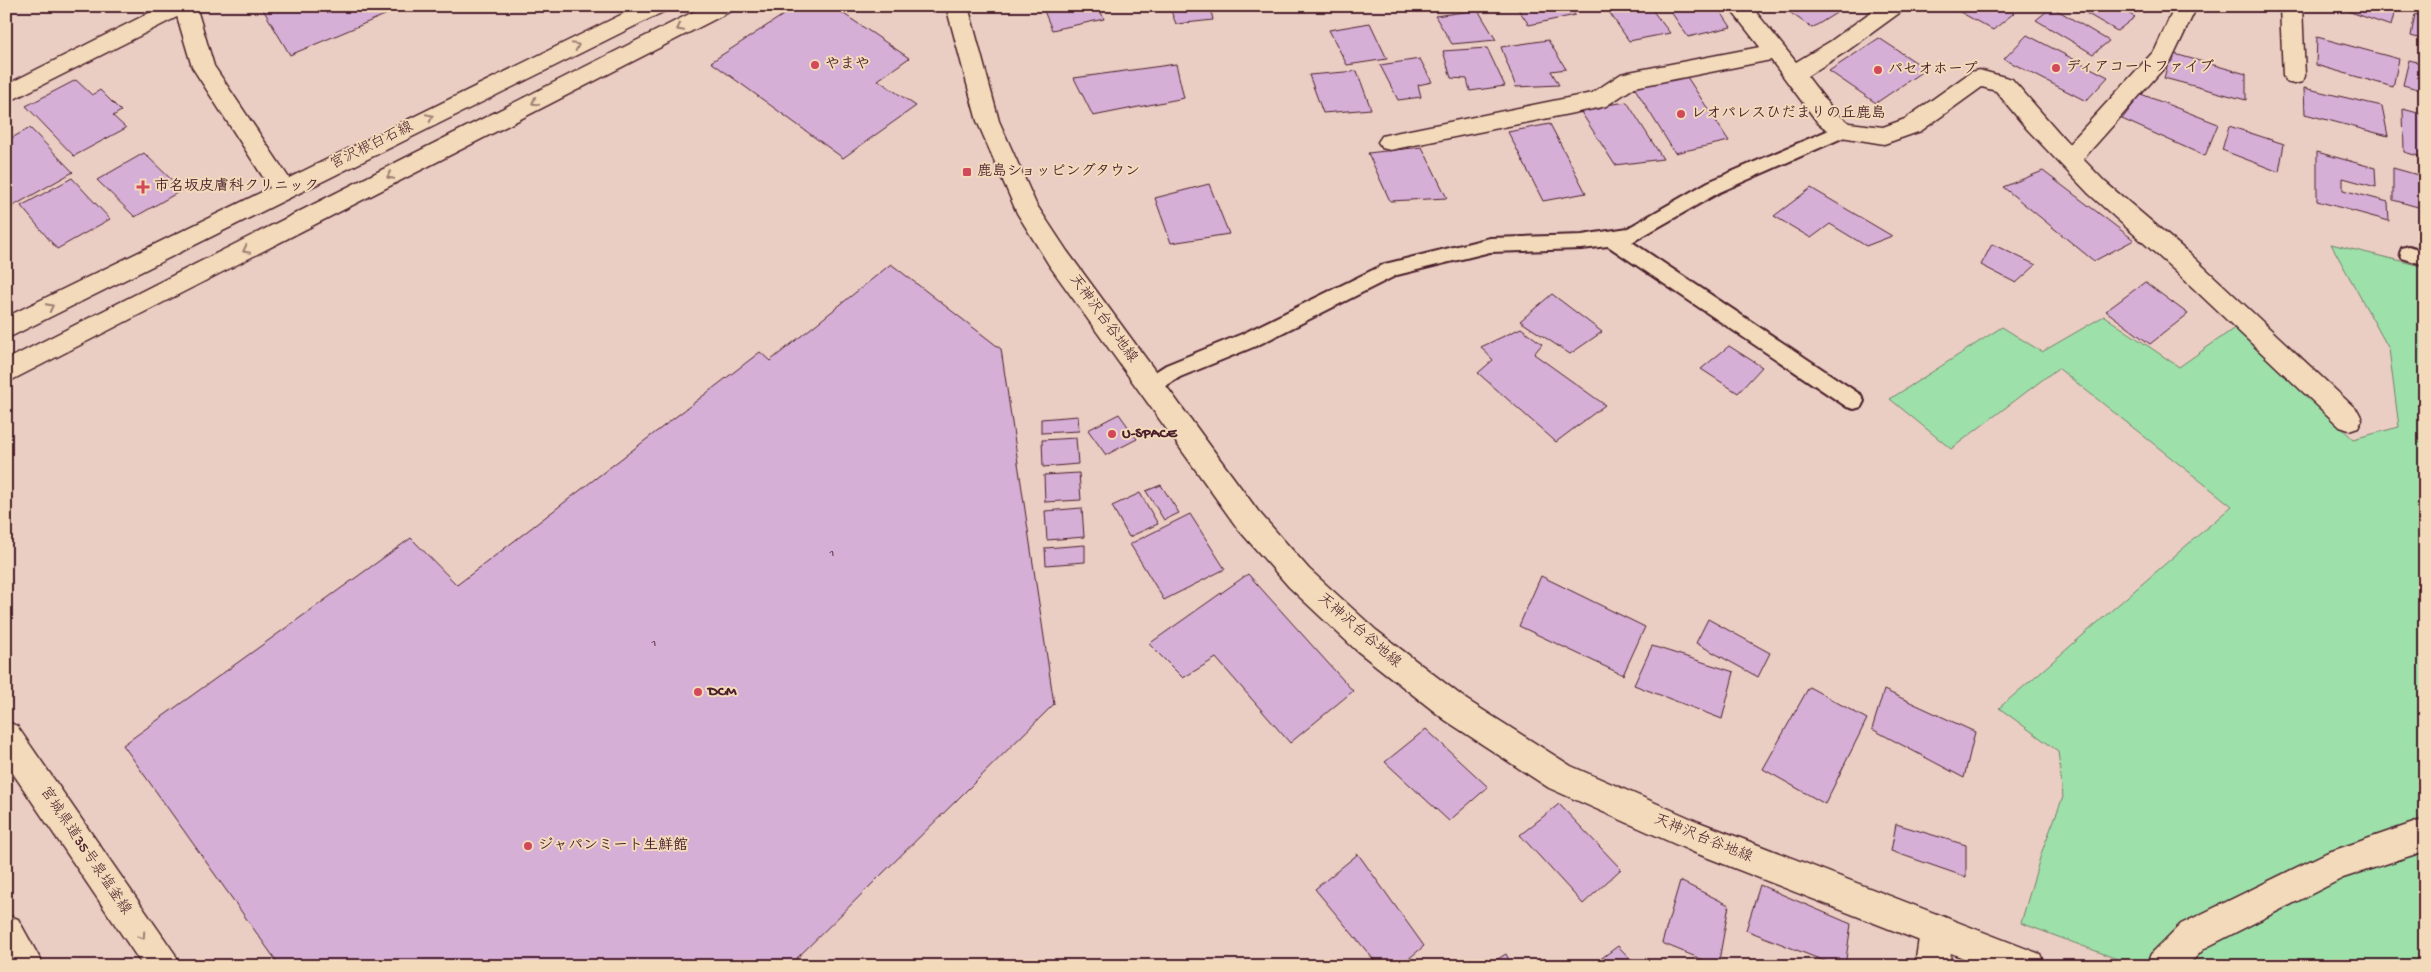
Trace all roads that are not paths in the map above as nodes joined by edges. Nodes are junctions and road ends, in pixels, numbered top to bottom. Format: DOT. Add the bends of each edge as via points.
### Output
graph roads {
  1 [pos="181,6"];
  2 [pos="185,6"];
  3 [pos="658,6"];
  4 [pos="723,6"];
  5 [pos="957,6"];
  6 [pos="1738,6"];
  7 [pos="1894,6"];
  8 [pos="2186,6"];
  9 [pos="2291,6"];
  10 [pos="1776,51"];
  11 [pos="1794,74"];
  12 [pos="2294,76"];
  13 [pos="6,95"];
  14 [pos="1843,130"];
  15 [pos="1390,142"];
  16 [pos="2068,158"];
  17 [pos="284,190"];
  18 [pos="1612,238"];
  19 [pos="6,328"];
  20 [pos="6,372"];
  21 [pos="1150,385"];
  22 [pos="1854,401"];
  23 [pos="2349,419"];
  24 [pos="6,736"];
  25 [pos="2425,835"];
  26 [pos="6,932"];
  27 [pos="1937,932"];
  28 [pos="27,966"];
  29 [pos="163,966"];
  30 [pos="1932,966"];
  31 [pos="2028,966"];
  32 [pos="2163,966"];
  1 -- 13 [label="street"];
  2 -- 17 [label="street" via="203,67"];
  17 -- 3 [label="street, 宮沢根白石線, one-way"];
  4 -- 20 [label="street, one-way"];
  5 -- 21 [label="street, 天神沢台谷地線" via="988,121 1025,208"];
  6 -- 10 [label="street"];
  7 -- 11 [label="street"];
  8 -- 16 [label="street" via="2164,54 2083,146"];
  9 -- 12 [label="street"];
  10 -- 11 [label="street"];
  10 -- 15 [label="street" via="1629,80 1598,100"];
  11 -- 14 [label="street" via="1826,117"];
  14 -- 16 [label="street" via="1884,136 1899,131 1913,125 1979,78 2004,84"];
  14 -- 18 [label="lane" via="1714,187 1632,235"];
  16 -- 23 [label="street"];
  19 -- 17 [label="street, 宮沢根白石線, one-way"];
  18 -- 21 [label="lane" via="1582,242 1490,244 1392,268 1248,340 1173,371"];
  18 -- 22 [label="lane"];
  21 -- 27 [label="street, 天神沢台谷地線" via="1248,520 1300,578 1366,640 1456,710 1560,777 1693,836"];
  24 -- 29 [label="street, 宮城県道35号泉塩釜線, one-way"];
  25 -- 32 [label="street" via="2337,864 2192,936"];
  26 -- 28 [label="street"];
  27 -- 30 [label="street"];
  27 -- 31 [label="street, 天神沢台谷地線"];
}
